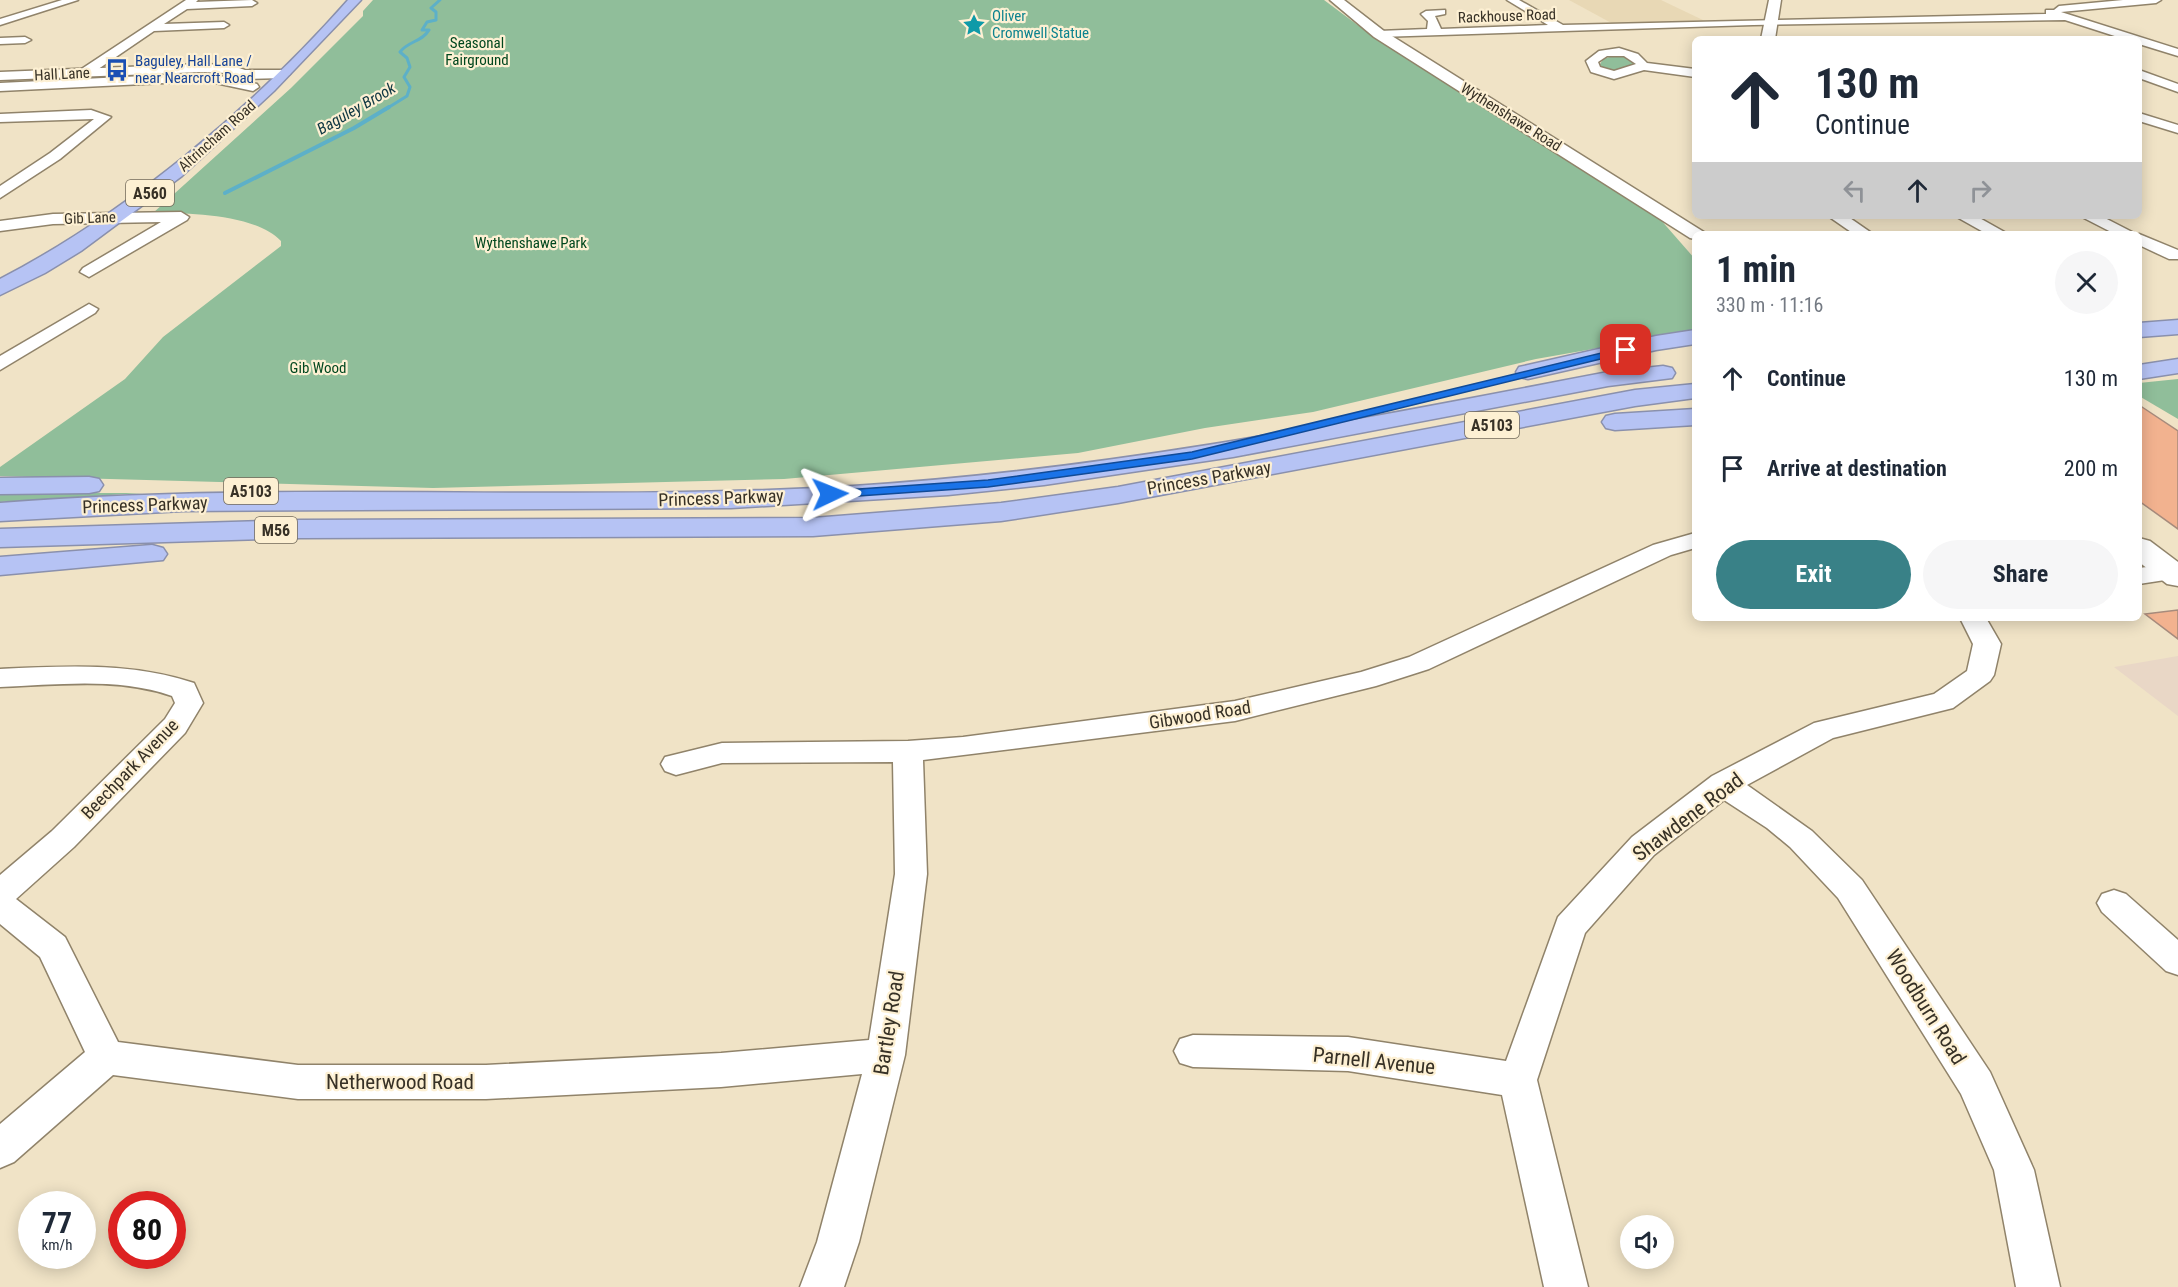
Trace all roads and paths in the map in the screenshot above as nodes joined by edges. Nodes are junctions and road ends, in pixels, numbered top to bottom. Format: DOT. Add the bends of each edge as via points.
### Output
graph roads {
  1 [pos="73,0"];
  2 [pos="355,0"];
  3 [pos="1336,0"];
  4 [pos="1512,0"];
  5 [pos="1775,0"];
  6 [pos="2152,1"];
  7 [pos="188,3"];
  8 [pos="252,3"];
  9 [pos="2168,7"];
  10 [pos="1916,8"];
  11 [pos="1441,12"];
  12 [pos="18,16"];
  13 [pos="59,17"];
  14 [pos="2067,17"];
  15 [pos="1944,20"];
  16 [pos="0,22"];
  17 [pos="1772,22"];
  18 [pos="1863,22"];
  19 [pos="224,25"];
  20 [pos="151,28"];
  21 [pos="1562,29"];
  22 [pos="1880,30"];
  23 [pos="1968,30"];
  24 [pos="1440,33"];
  25 [pos="1379,34"];
  26 [pos="1769,36"];
  27 [pos="2126,36"];
  28 [pos="25,40"];
  29 [pos="0,41"];
  30 [pos="2142,41"];
  31 [pos="304,53"];
  32 [pos="2178,53"];
  33 [pos="280,55"];
  34 [pos="1643,66"];
  35 [pos="198,68"];
  36 [pos="84,73"];
  37 [pos="1692,73"];
  38 [pos="283,74"];
  39 [pos="2142,75"];
  40 [pos="182,78"];
  41 [pos="4,80"];
  42 [pos="252,87"];
  43 [pos="2178,88"];
  44 [pos="0,118"];
  45 [pos="2142,118"];
  46 [pos="2178,129"];
  47 [pos="0,193"];
  48 [pos="118,217"];
  49 [pos="1841,219"];
  50 [pos="1969,219"];
  51 [pos="2095,219"];
  52 [pos="0,226"];
  53 [pos="1694,228"];
  54 [pos="1860,231"];
  55 [pos="1994,231"];
  56 [pos="2121,231"];
  57 [pos="2142,240"];
  58 [pos="2176,255"];
  59 [pos="2142,259"];
  60 [pos="89,272"];
  61 [pos="0,288"];
  62 [pos="89,309"];
  63 [pos="2178,311"];
  64 [pos="2142,312"];
  65 [pos="2178,327"];
  66 [pos="2142,330"];
  67 [pos="1692,338"];
  68 [pos="2178,346"];
  69 [pos="2142,349"];
  70 [pos="1,363"];
  71 [pos="2178,366"];
  72 [pos="1692,370"];
  73 [pos="2142,372"];
  74 [pos="1692,391"];
  75 [pos="1692,417"];
  76 [pos="1192,455"];
  77 [pos="1289,464"];
  78 [pos="0,486"];
  79 [pos="501,502"];
  80 [pos="12,511"];
  81 [pos="483,530"];
  82 [pos="0,538"];
  83 [pos="1692,541"];
  84 [pos="2142,549"];
  85 [pos="0,566"];
  86 [pos="2174,575"];
  87 [pos="2142,576"];
  88 [pos="1975,621"];
  89 [pos="0,678"];
  90 [pos="908,751"];
  91 [pos="676,764"];
  92 [pos="1723,784"];
  93 [pos="0,894"];
  94 [pos="2114,903"];
  95 [pos="0,904"];
  96 [pos="2178,961"];
  97 [pos="1193,1051"];
  98 [pos="886,1055"];
  99 [pos="106,1057"];
  100 [pos="1518,1080"];
  101 [pos="0,1149"];
  102 [pos="822,1287"];
  103 [pos="1566,1287"];
  104 [pos="2038,1287"];
  1 -- 12 [label="street"];
  2 -- 31 [label="highway, Altrincham Road / A560"];
  3 -- 25 [label="main road, Wythenshawe Road"];
  4 -- 21 [label="street"];
  5 -- 17 [label="main road"];
  6 -- 9 [label="street"];
  6 -- 14 [label="street" via="2040,8"];
  7 -- 8 [label="street"];
  7 -- 20 [label="street"];
  10 -- 15 [label="street"];
  11 -- 24 [label="street" via="1426,14 1434,20 1432,28"];
  12 -- 13 [label="street"];
  12 -- 16 [label="street"];
  14 -- 15 [label="street, Rackhouse Road"];
  14 -- 27 [label="street"];
  15 -- 18 [label="street, Rackhouse Road"];
  15 -- 23 [label="street"];
  17 -- 18 [label="street, Rackhouse Road"];
  17 -- 21 [label="street, Rackhouse Road"];
  17 -- 26 [label="main road"];
  18 -- 22 [label="street"];
  19 -- 20 [label="street"];
  20 -- 36 [label="street"];
  21 -- 24 [label="street, Rackhouse Road"];
  24 -- 25 [label="street, Rackhouse Road"];
  25 -- 53 [label="main road, Wythenshawe Road"];
  28 -- 29 [label="street"];
  30 -- 32 [label="street"];
  31 -- 33 [label="main road"];
  31 -- 38 [label="highway, Altrincham Road / A560"];
  34 -- 37 [label="street"];
  35 -- 36 [label="main road, Hall Lane"];
  35 -- 38 [label="main road, Hall Lane" via="237,64 242,75"];
  35 -- 40 [label="street"];
  36 -- 41 [label="main road, Hall Lane"];
  38 -- 48 [label="highway, Altrincham Road / A560" via="207,147"];
  39 -- 43 [label="street"];
  40 -- 41 [label="street"];
  40 -- 42 [label="street" via="218,78"];
  44 -- 47 [label="street" via="86,114 104,117 56,156"];
  45 -- 46 [label="street"];
  48 -- 52 [label="street, Gib Lane"];
  48 -- 60 [label="street, Gib Lane" via="181,217"];
  48 -- 61 [label="highway, Altrincham Road / A560" via="66,252"];
  49 -- 54 [label="street"];
  50 -- 55 [label="street"];
  51 -- 56 [label="street"];
  57 -- 58 [label="street"];
  58 -- 59 [label="street"];
  62 -- 70 [label="street"];
  63 -- 64 [label="highway"];
  65 -- 66 [label="highway"];
  67 -- 76 [label="highway" via="1520,374"];
  68 -- 69 [label="highway"];
  71 -- 73 [label="highway"];
  72 -- 76 [label="highway, Princess Parkway / A5103" via="1608,379"];
  74 -- 77 [label="highway, Princess Parkway / A5103" via="1635,398"];
  75 -- 77 [label="highway" via="1614,422"];
  76 -- 79 [label="highway, Princess Parkway / A5103" via="988,484 864,493"];
  77 -- 81 [label="highway, Princess Parkway / A5103" via="1118,495 918,519 813,527"];
  78 -- 79 [label="highway, A5103" via="176,487"];
  79 -- 80 [label="highway, Princess Parkway / M56" via="145,503"];
  81 -- 82 [label="highway, Princess Parkway / M56" via="300,529"];
  81 -- 85 [label="highway, A5103"];
  83 -- 90 [label="street, Gibwood Road" via="1662,550 1461,646 1366,680 1223,713 1058,736"];
  84 -- 86 [label="main road"];
  86 -- 87 [label="street"];
  88 -- 92 [label="street, Shawdene Road" via="1988,644 1980,675 1944,701 1824,730"];
  89 -- 93 [label="street, Beechpark Avenue" via="93,675 166,682 184,690 189,703 175,726 127,775"];
  90 -- 91 [label="street, Gibwood Road" via="722,753"];
  90 -- 98 [label="street, Bartley Road" via="911,874"];
  92 -- 100 [label="street, Shawdene Road" via="1643,846 1570,927"];
  92 -- 104 [label="street, Woodburn Road" via="1801,839 1850,889 1976,1084 2014,1170"];
  94 -- 96 [label="street"];
  95 -- 99 [label="street" via="53,947"];
  97 -- 100 [label="street, Parnell Avenue" via="1348,1054"];
  98 -- 99 [label="street, Netherwood Road" via="721,1070 486,1082 298,1082"];
  98 -- 102 [label="street, Bartley Road" via="838,1242"];
  99 -- 101 [label="street"];
  100 -- 103 [label="street"];
}
